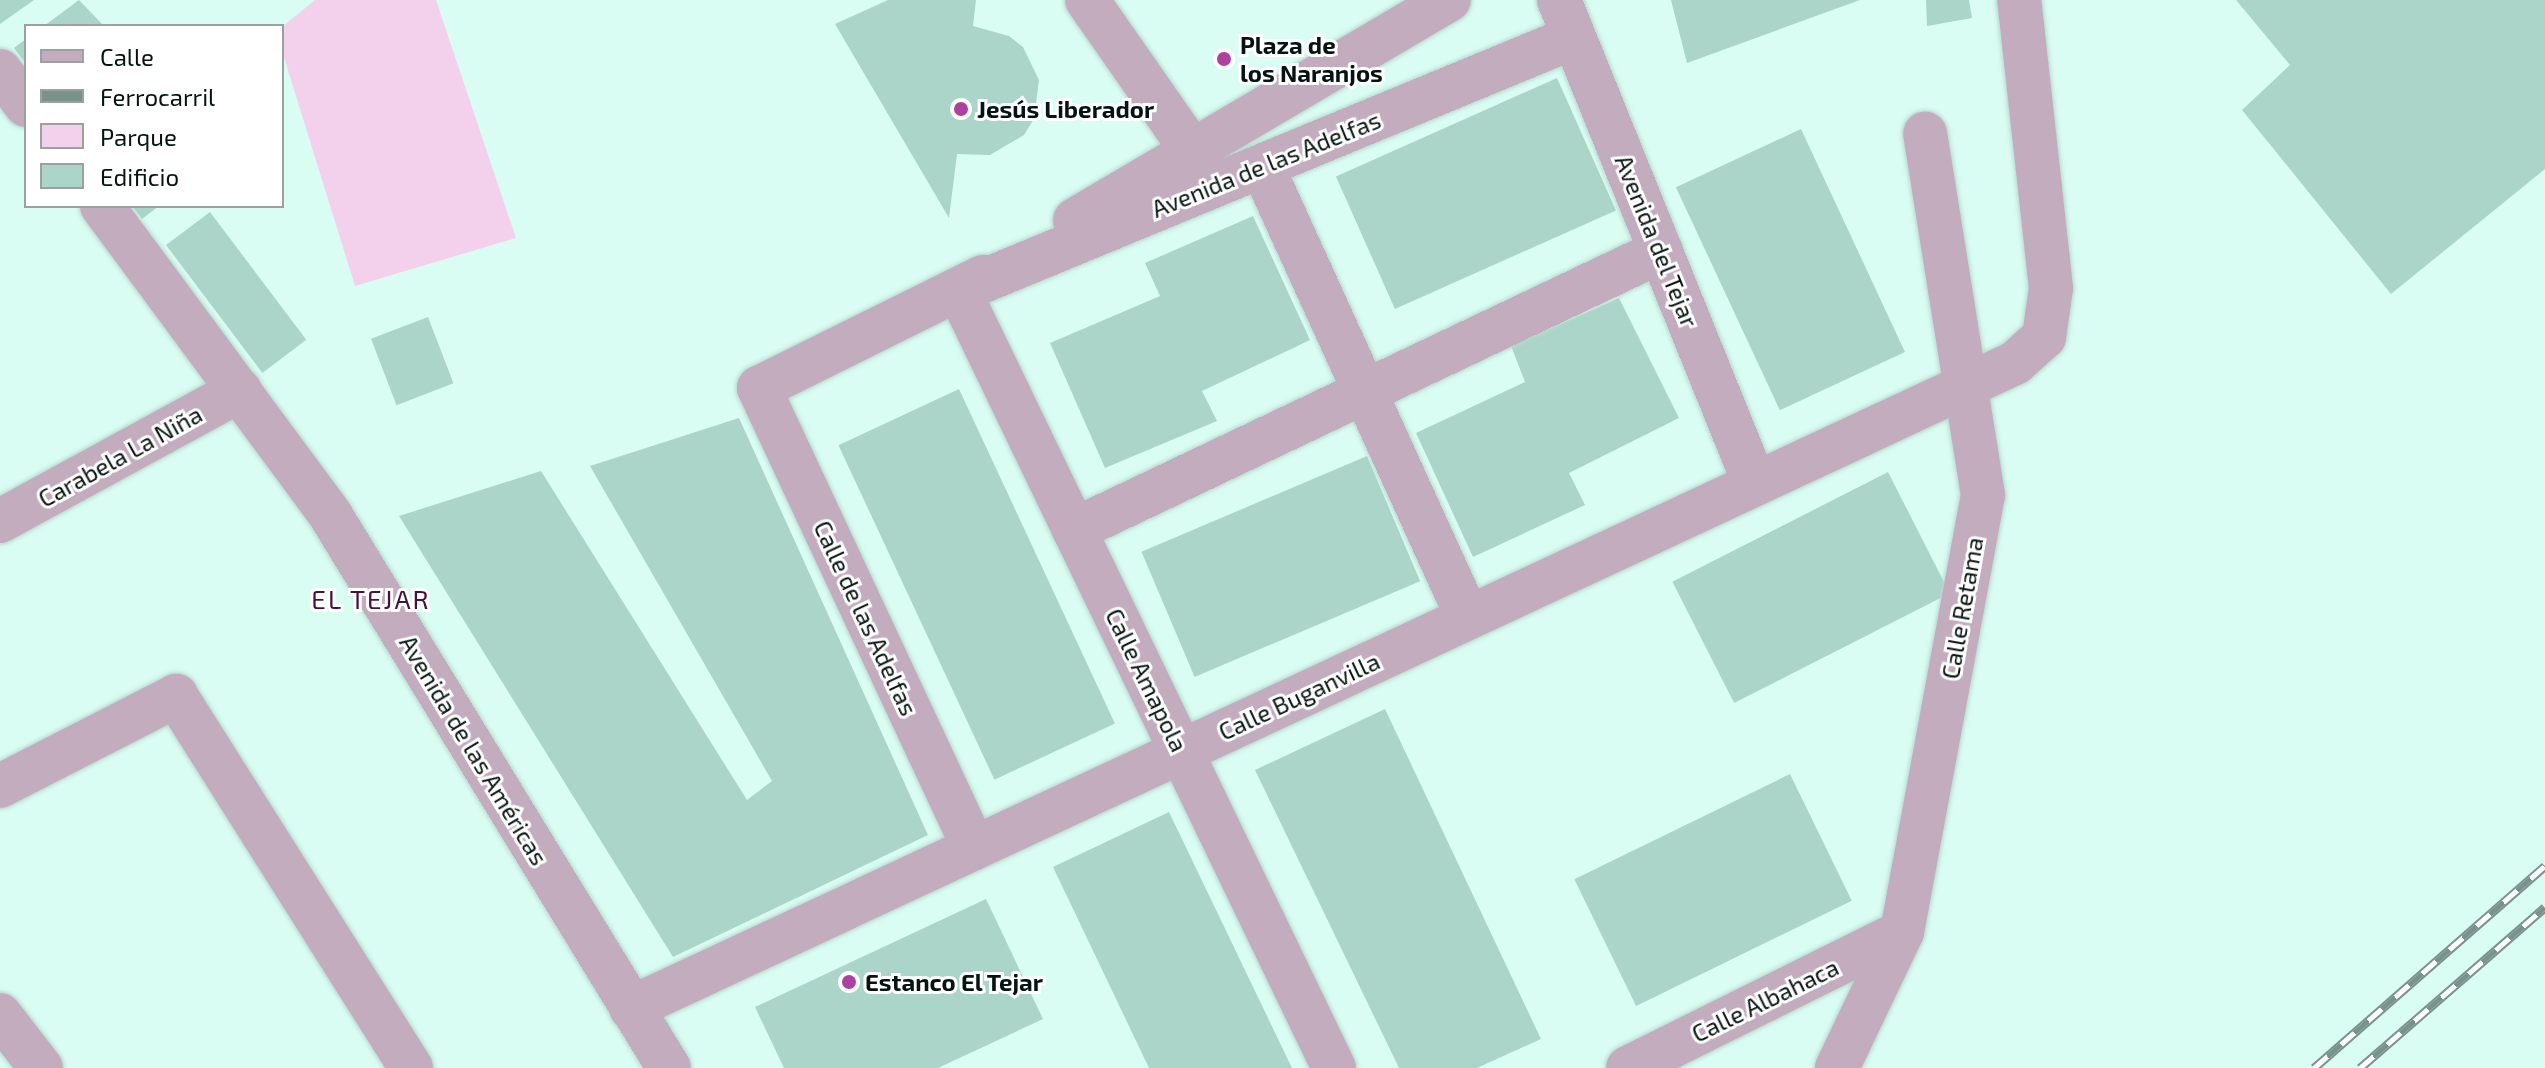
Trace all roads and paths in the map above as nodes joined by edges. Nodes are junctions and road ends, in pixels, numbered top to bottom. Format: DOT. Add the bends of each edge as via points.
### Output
graph roads {
  1 [pos="1087,0"];
  2 [pos="1449,0"];
  3 [pos="2019,0"];
  4 [pos="1566,18"];
  5 [pos="0,71"];
  6 [pos="24,102"];
  7 [pos="1925,134"];
  8 [pos="1194,147"];
  9 [pos="1262,166"];
  10 [pos="1214,185"];
  11 [pos="104,208"];
  12 [pos="1661,251"];
  13 [pos="959,291"];
  14 [pos="1967,383"];
  15 [pos="759,388"];
  16 [pos="240,390"];
  17 [pos="1365,391"];
  18 [pos="1754,482"];
  19 [pos="0,521"];
  20 [pos="1074,530"];
  21 [pos="1468,617"];
  22 [pos="1181,751"];
  23 [pos="0,786"];
  24 [pos="974,848"];
  25 [pos="1902,932"];
  26 [pos="631,1008"];
  27 [pos="0,1015"];
  28 [pos="41,1068"];
  29 [pos="411,1068"];
  30 [pos="669,1068"];
  31 [pos="1334,1068"];
  32 [pos="1628,1068"];
  33 [pos="1837,1068"];
  1 -- 8 [label="street"];
  2 -- 8 [label="street, Avenida de las Adelfas"];
  3 -- 14 [label="street, Calle Buganvilla" via="2049,300 2044,337 2015,363"];
  4 -- 9 [label="street, Avenida de las Adelfas"];
  4 -- 12 [label="street, Avenida del Tejar"];
  5 -- 6 [label="street"];
  7 -- 14 [label="street, Calle Retama"];
  8 -- 10 [label="street"];
  8 -- 13 [label="street, Avenida de las Adelfas"];
  9 -- 10 [label="street, Avenida de las Adelfas"];
  9 -- 17 [label="street"];
  10 -- 13 [label="street, Avenida de las Adelfas"];
  11 -- 16 [label="street, Avenida de las Américas"];
  12 -- 17 [label="street"];
  12 -- 18 [label="street, Avenida del Tejar"];
  13 -- 15 [label="street, Avenida de las Adelfas"];
  13 -- 20 [label="street, Calle Amapola"];
  14 -- 18 [label="street, Calle Buganvilla"];
  14 -- 25 [label="street, Calle Retama" via="1983,495"];
  15 -- 24 [label="street, Calle de las Adelfas"];
  16 -- 19 [label="street, Carabela La Niña"];
  16 -- 26 [label="street, Avenida de las Américas" via="331,516"];
  17 -- 20 [label="street"];
  17 -- 21 [label="street"];
  18 -- 21 [label="street, Calle Buganvilla"];
  20 -- 22 [label="street, Calle Amapola"];
  21 -- 22 [label="street, Calle Buganvilla"];
  22 -- 24 [label="street, Calle Buganvilla"];
  22 -- 31 [label="street, Calle Amapola"];
  23 -- 29 [label="street" via="176,696"];
  24 -- 26 [label="street, Calle Buganvilla"];
  25 -- 32 [label="street, Calle Albahaca"];
  25 -- 33 [label="street, Calle Retama"];
  26 -- 30 [label="street, Avenida de las Américas"];
  27 -- 28 [label="street"];
}
